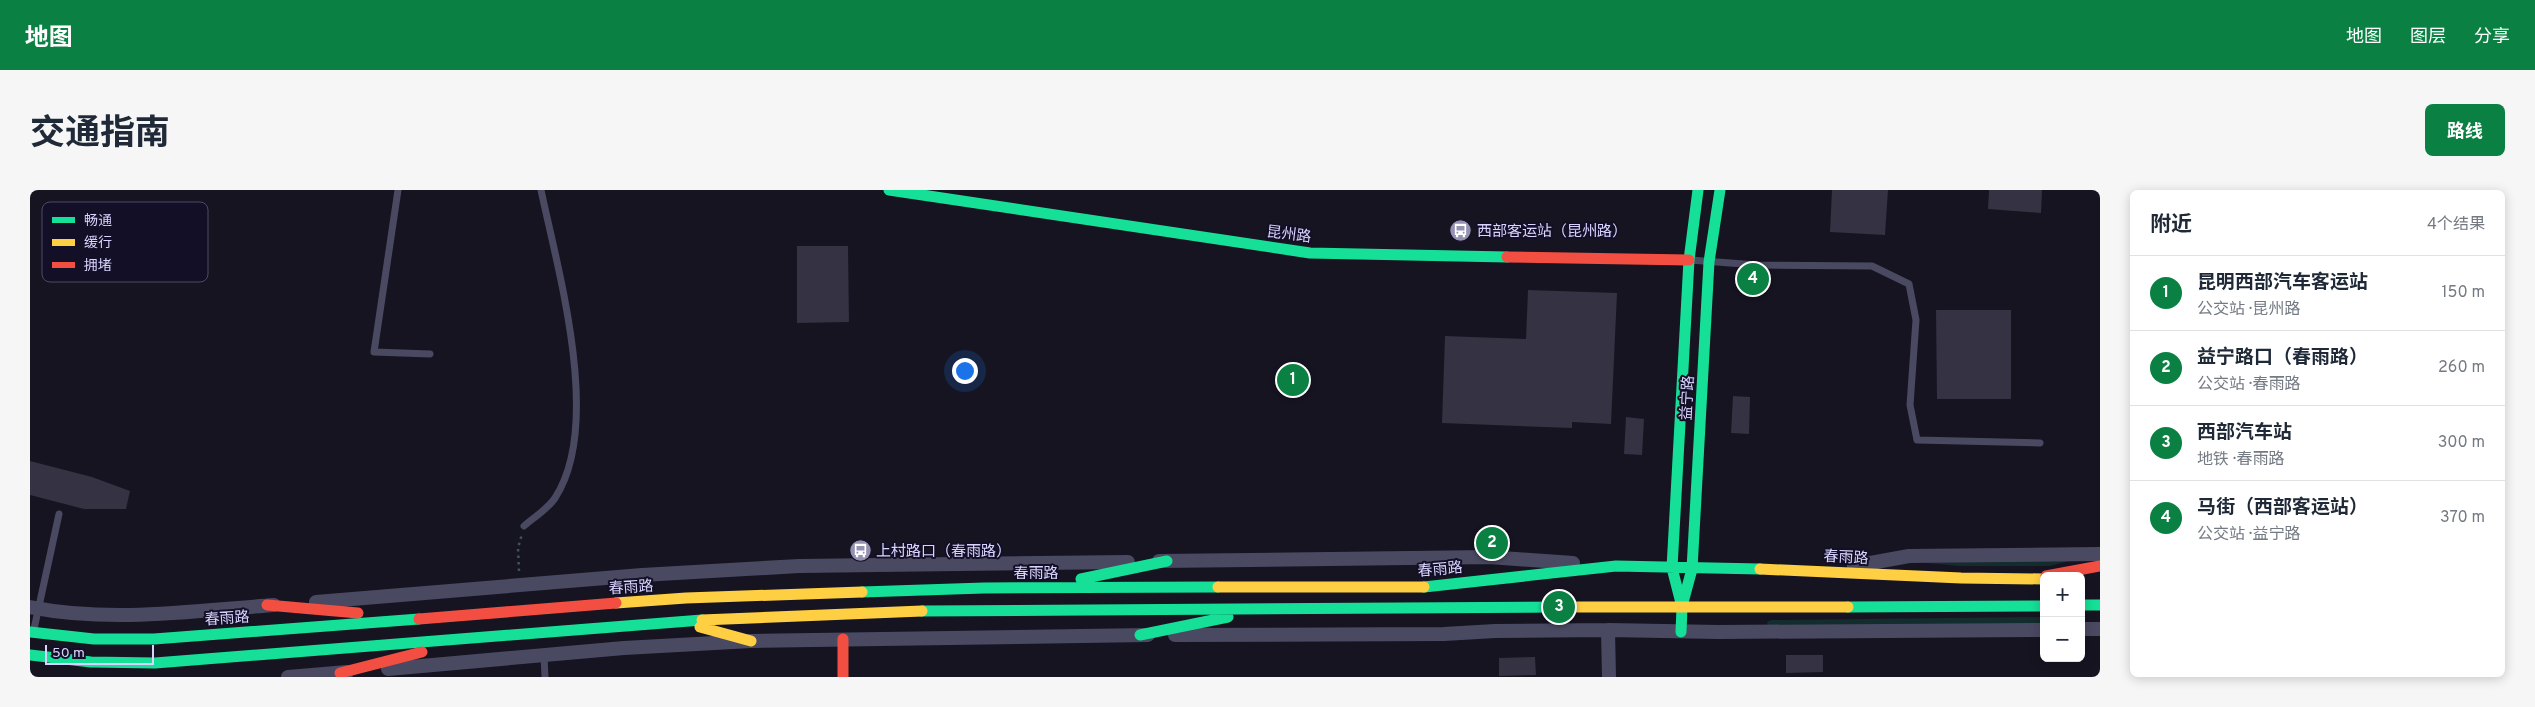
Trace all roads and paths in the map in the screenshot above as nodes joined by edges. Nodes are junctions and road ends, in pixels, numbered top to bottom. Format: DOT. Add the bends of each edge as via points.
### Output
graph roads {
  1 [pos="398,190"];
  2 [pos="540,190"];
  3 [pos="889,190"];
  4 [pos="1698,190"];
  5 [pos="1720,190"];
  6 [pos="1689,260"];
  7 [pos="1709,262"];
  8 [pos="430,354"];
  9 [pos="2040,443"];
  10 [pos="59,514"];
  11 [pos="524,526"];
  12 [pos="2100,554"];
  13 [pos="1167,561"];
  14 [pos="1616,566"];
  15 [pos="2100,566"];
  16 [pos="1672,568"];
  17 [pos="1692,569"];
  18 [pos="1827,571"];
  19 [pos="2069,572"];
  20 [pos="2040,578"];
  21 [pos="2085,578"];
  22 [pos="2100,578"];
  23 [pos="519,585"];
  24 [pos="1036,588"];
  25 [pos="2100,605"];
  26 [pos="268,606"];
  27 [pos="1282,606"];
  28 [pos="2040,606"];
  29 [pos="2085,606"];
  30 [pos="34,608"];
  31 [pos="1682,608"];
  32 [pos="420,618"];
  33 [pos="683,622"];
  34 [pos="2085,629"];
  35 [pos="2100,629"];
  36 [pos="1608,630"];
  37 [pos="2040,630"];
  38 [pos="32,632"];
  39 [pos="1681,632"];
  40 [pos="1140,635"];
  41 [pos="478,638"];
  42 [pos="843,639"];
  43 [pos="751,641"];
  44 [pos="30,655"];
  45 [pos="544,656"];
  46 [pos="340,673"];
  47 [pos="288,677"];
  48 [pos="545,677"];
  49 [pos="843,677"];
  50 [pos="1609,677"];
  1 -- 8 [label="lane" via="374,352"];
  2 -- 11 [label="lane" via="574,358 576,436 572,457 555,499"];
  3 -- 6 [label="main road, 昆州路" via="1310,253"];
  4 -- 6 [label="main road, 益宁路"];
  5 -- 7 [label="main road, 益宁路"];
  6 -- 7 [label="lane"];
  6 -- 16 [label="main road, 益宁路"];
  7 -- 9 [label="lane" via="1872,266 1909,284 1916,320 1910,405 1918,440"];
  7 -- 17 [label="main road, 益宁路"];
  10 -- 30 [label="lane"];
  11 -- 23 [label="path" via="518,548"];
  12 -- 18 [label="street" via="1910,556"];
  13 -- 14 [label="street" via="1489,557"];
  13 -- 23 [label="street" via="799,566"];
  13 -- 24 [label="main road"];
  14 -- 16 [label="main road, 春雨路"];
  14 -- 24 [label="main road, 春雨路" via="1429,587"];
  15 -- 19 [label="main road, 春雨路"];
  16 -- 17 [label="main road, 春雨路"];
  16 -- 31 [label="main road, 益宁路"];
  17 -- 18 [label="main road, 春雨路"];
  17 -- 31 [label="main road, 益宁路"];
  18 -- 20 [label="main road, 春雨路" via="1961,578"];
  21 -- 22 [label="main road"];
  23 -- 26 [label="street"];
  24 -- 32 [label="main road, 春雨路" via="686,598"];
  25 -- 29 [label="main road"];
  26 -- 30 [label="street" via="154,615 93,615"];
  26 -- 32 [label="main road"];
  27 -- 31 [label="main road"];
  27 -- 33 [label="main road" via="964,610"];
  27 -- 40 [label="main road"];
  28 -- 31 [label="main road"];
  30 -- 38 [label="lane"];
  31 -- 39 [label="main road, 益宁路"];
  32 -- 38 [label="main road, 春雨路" via="154,639 94,639"];
  33 -- 41 [label="main road"];
  33 -- 43 [label="main road"];
  34 -- 35 [label="street"];
  36 -- 39 [label="street"];
  36 -- 40 [label="street"];
  36 -- 50 [label="street"];
  37 -- 39 [label="street"];
  40 -- 42 [label="street"];
  41 -- 44 [label="main road" via="155,663 91,662"];
  41 -- 46 [label="main road"];
  42 -- 43 [label="street"];
  42 -- 49 [label="main road"];
  43 -- 45 [label="street"];
  45 -- 46 [label="street"];
  45 -- 48 [label="lane"];
  46 -- 47 [label="street"];
}
